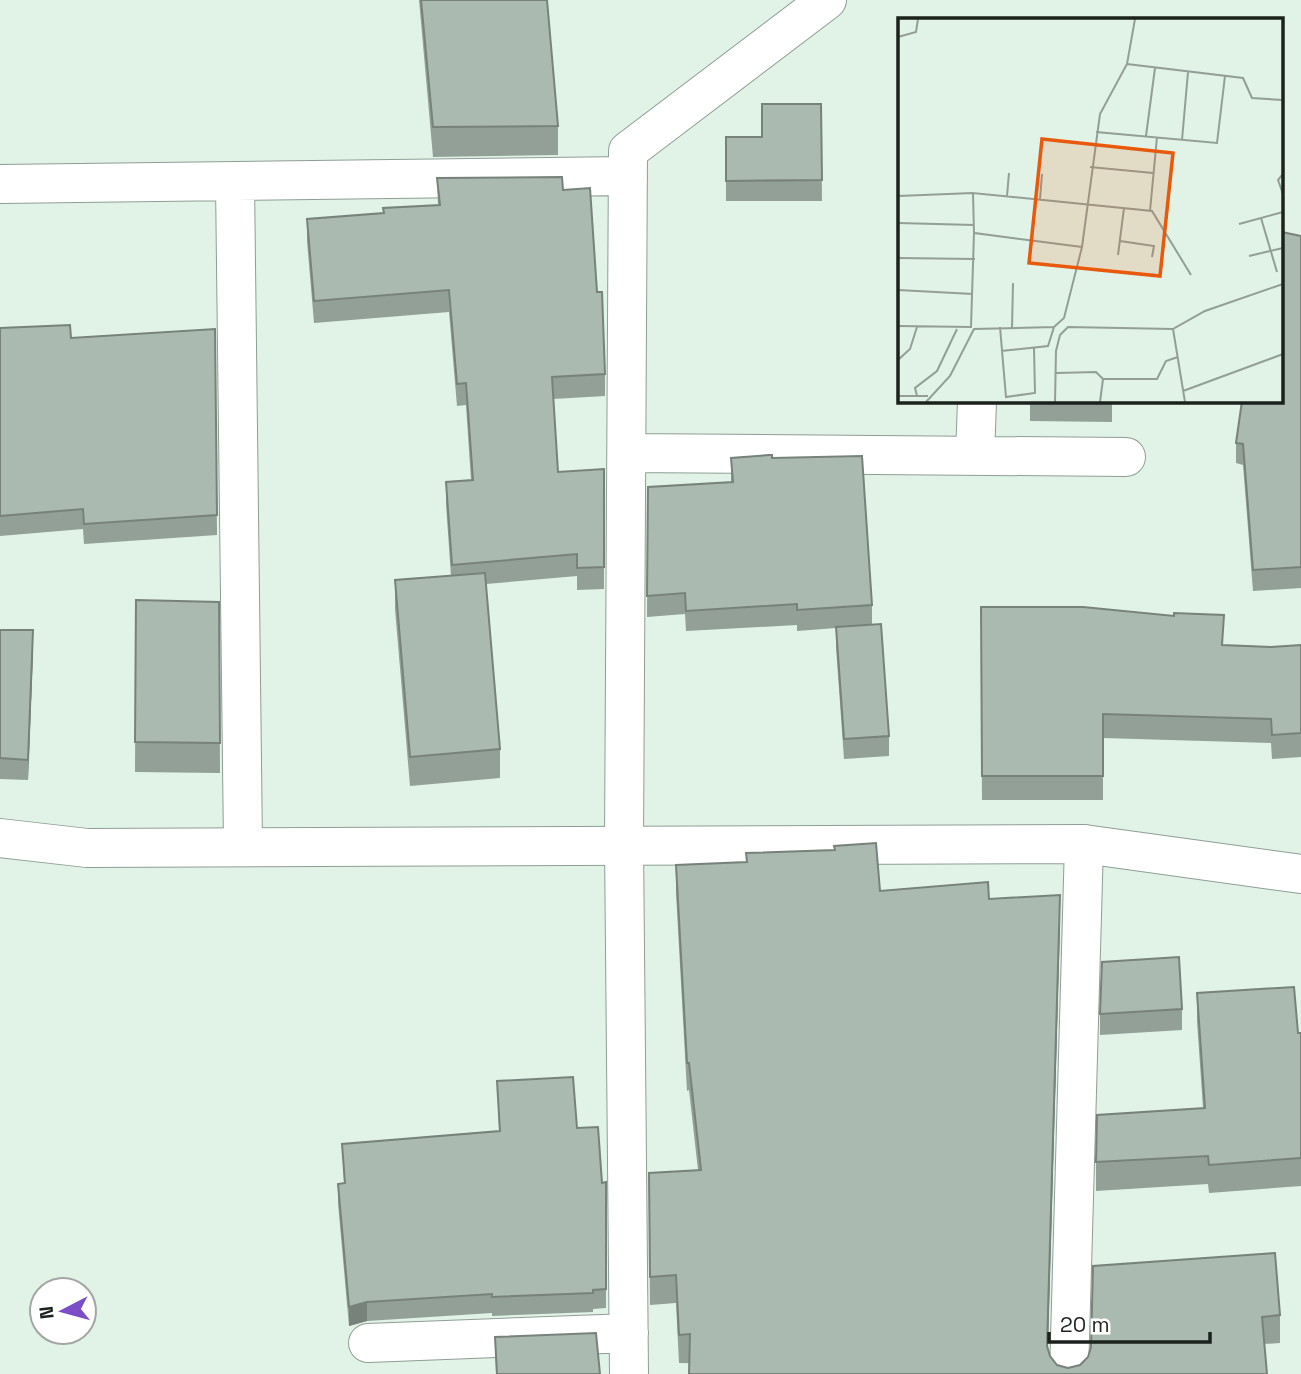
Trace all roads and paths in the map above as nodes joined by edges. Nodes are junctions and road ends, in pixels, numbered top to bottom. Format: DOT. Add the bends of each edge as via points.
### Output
graph roads {
  1 [pos="827,0"];
  2 [pos="628,176"];
  3 [pos="235,181"];
  4 [pos="0,184"];
  5 [pos="977,402"];
  6 [pos="627,453"];
  7 [pos="975,456"];
  8 [pos="1126,457"];
  9 [pos="0,838"];
  10 [pos="624,844"];
  11 [pos="1084,844"];
  12 [pos="243,846"];
  13 [pos="1301,874"];
  14 [pos="629,1333"];
  15 [pos="368,1343"];
  16 [pos="629,1374"];
  17 [pos="1069,1374"];
  1 -- 2 [label="street" via="628,151"];
  2 -- 3 [label="street"];
  2 -- 6 [label="street"];
  3 -- 4 [label="street"];
  3 -- 12 [label="street"];
  5 -- 7 [label="street"];
  6 -- 7 [label="street"];
  6 -- 10 [label="street"];
  7 -- 8 [label="street"];
  9 -- 12 [label="street" via="87,848"];
  10 -- 11 [label="street"];
  10 -- 12 [label="street"];
  10 -- 14 [label="street"];
  11 -- 13 [label="street"];
  11 -- 17 [label="street"];
  14 -- 15 [label="street"];
  14 -- 16 [label="street"];
}
